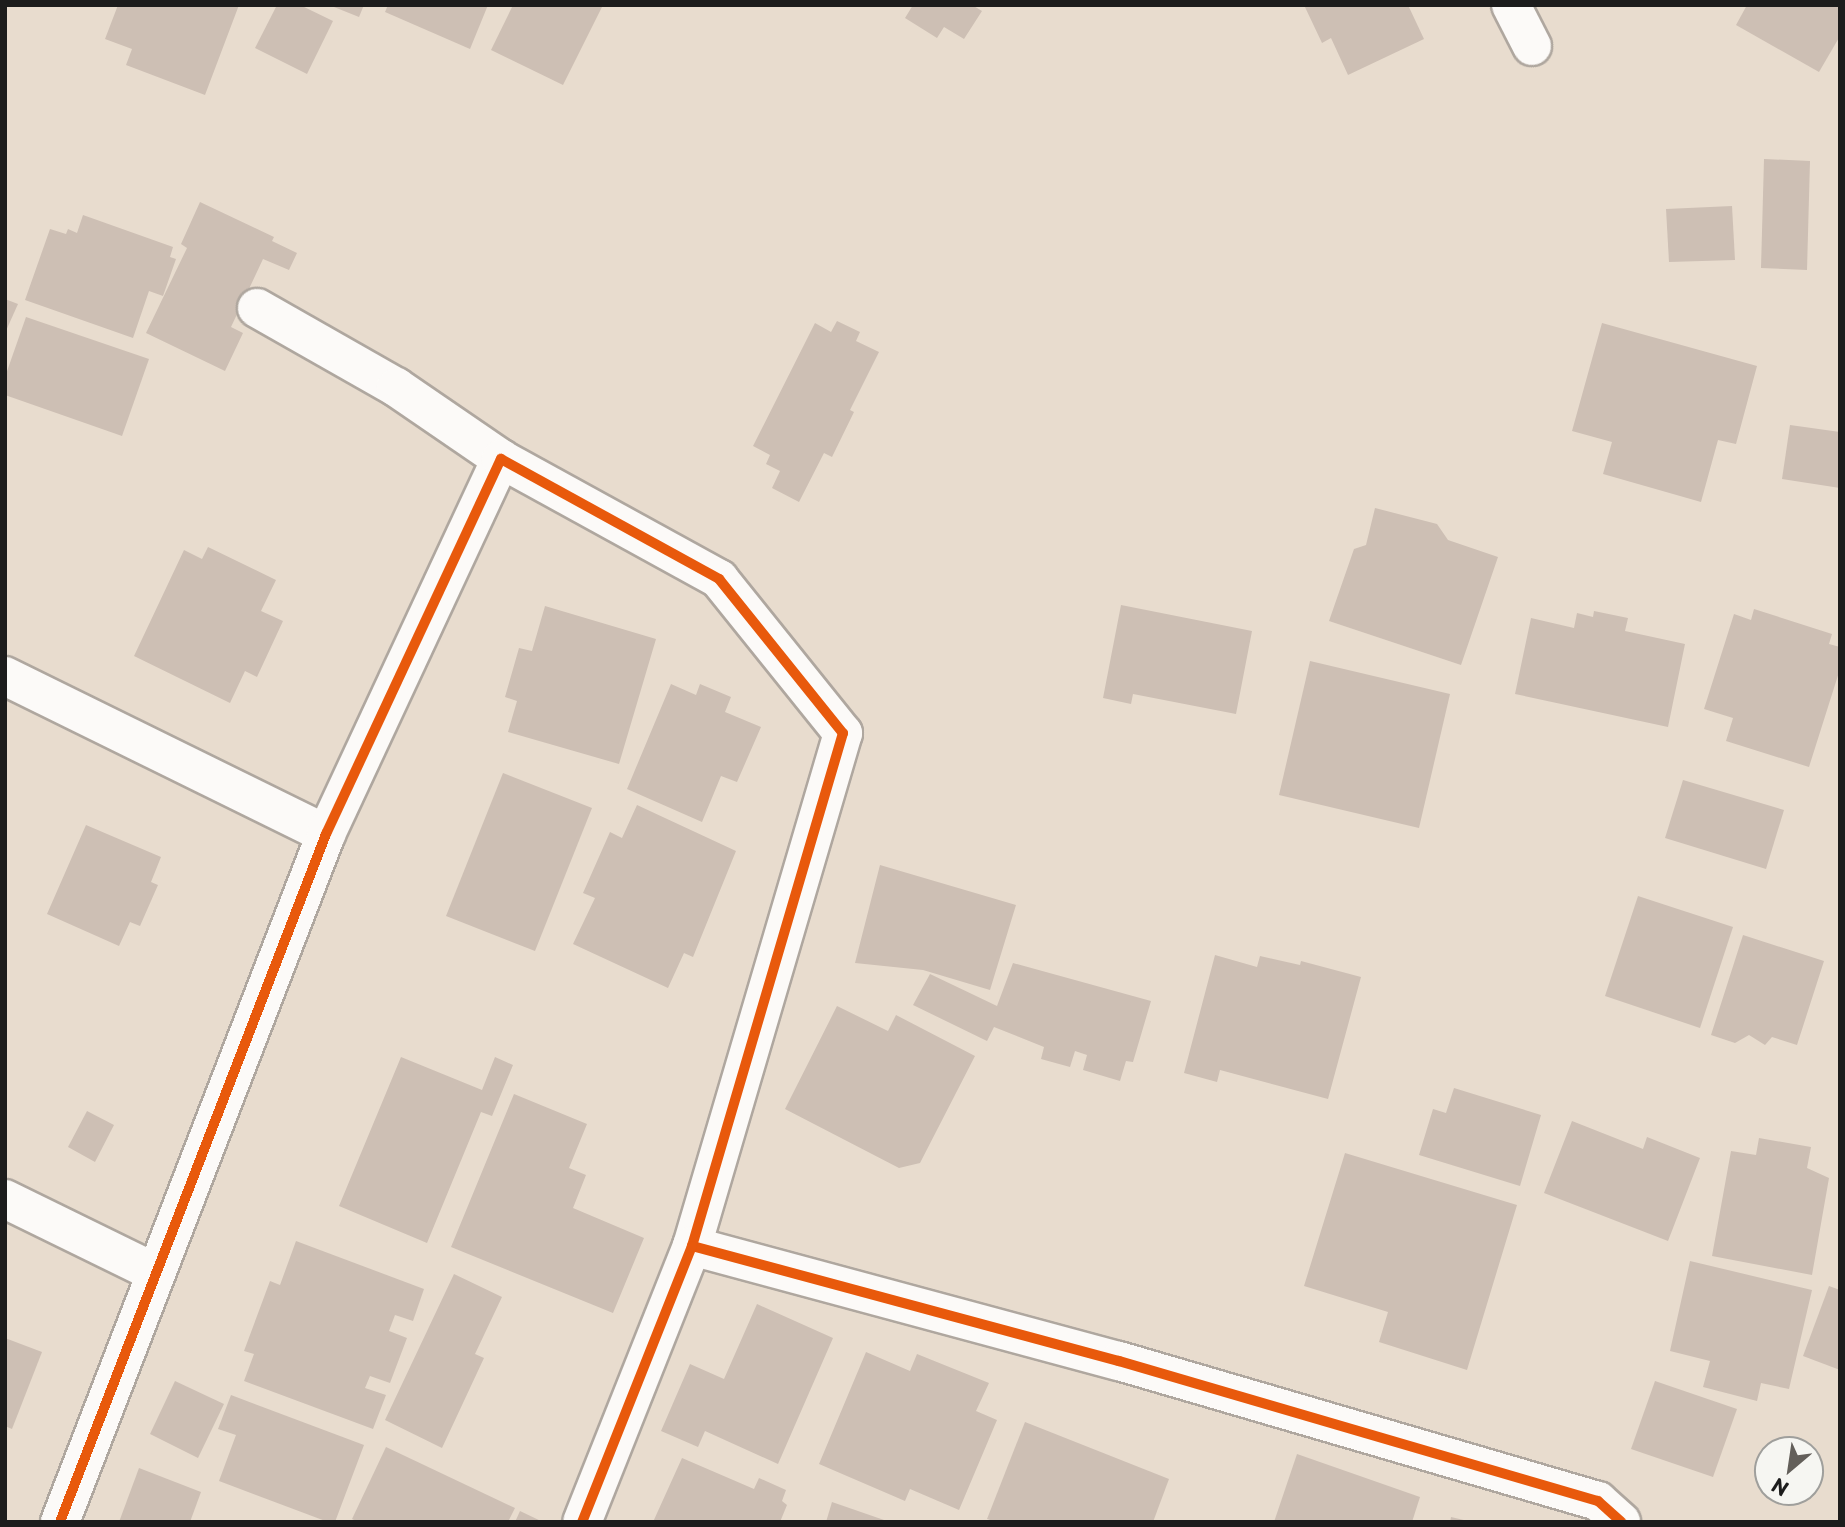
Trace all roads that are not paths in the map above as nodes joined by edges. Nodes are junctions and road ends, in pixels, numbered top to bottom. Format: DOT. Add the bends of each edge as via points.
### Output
graph roads {
  1 [pos="1510,5"];
  2 [pos="1532,46"];
  3 [pos="257,308"];
  4 [pos="501,459"];
  5 [pos="5,676"];
  6 [pos="326,834"];
  7 [pos="5,1199"];
  8 [pos="692,1246"];
  9 [pos="156,1273"];
  10 [pos="60,1522"];
  11 [pos="582,1522"];
  12 [pos="1621,1522"];
  1 -- 2 [label="street"];
  3 -- 4 [label="street" via="396,387"];
  4 -- 6 [label="street"];
  4 -- 8 [label="street" via="719,579 843,733"];
  5 -- 6 [label="street"];
  6 -- 9 [label="street"];
  7 -- 9 [label="street"];
  8 -- 11 [label="street"];
  8 -- 12 [label="street" via="1119,1361 1598,1502"];
  9 -- 10 [label="street"];
}
